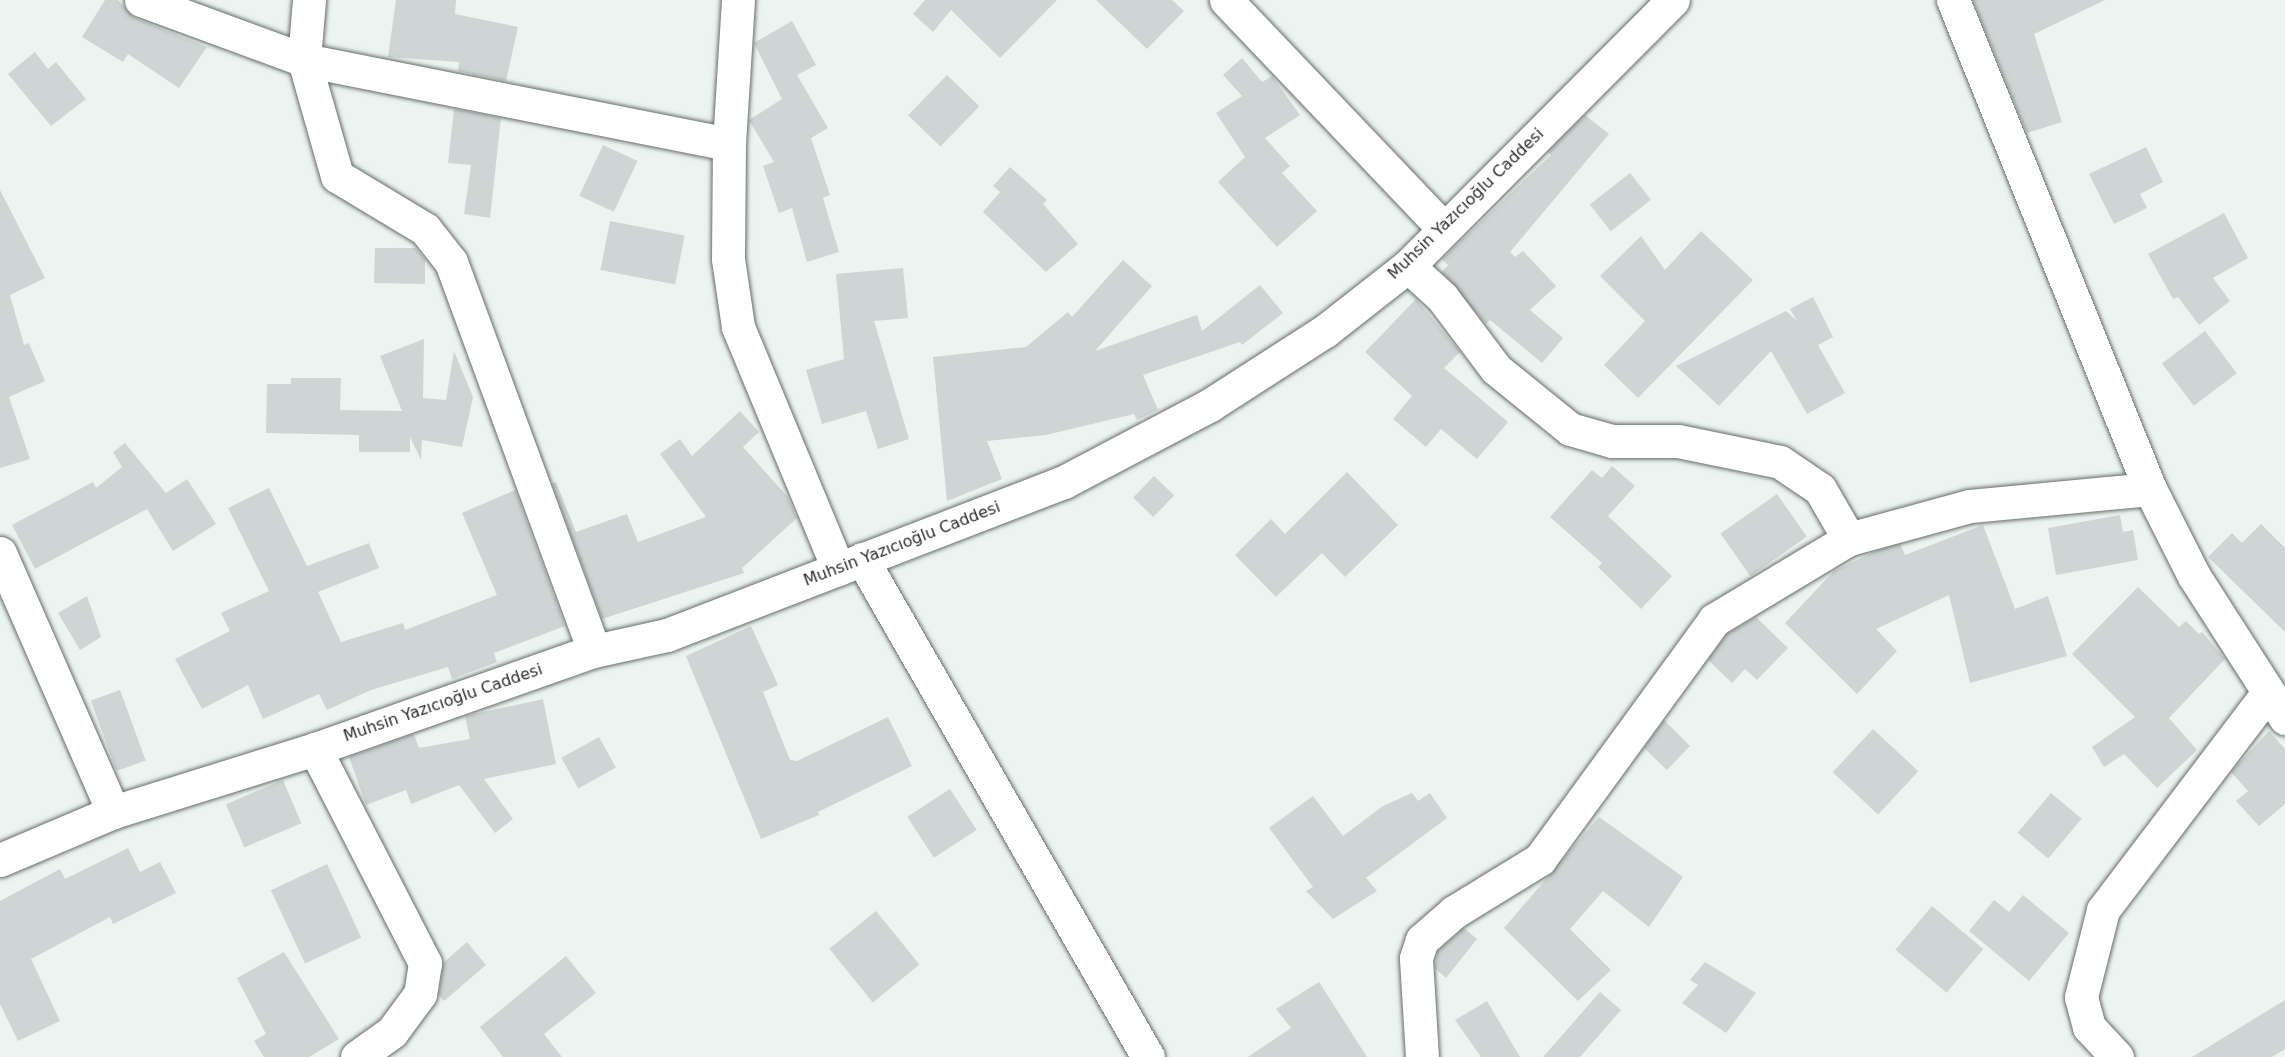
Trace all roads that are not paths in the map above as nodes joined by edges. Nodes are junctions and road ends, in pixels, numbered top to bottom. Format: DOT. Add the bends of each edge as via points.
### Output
graph roads {
  1 [pos="141,0"];
  2 [pos="309,0"];
  3 [pos="738,0"];
  4 [pos="1226,0"];
  5 [pos="1673,0"];
  6 [pos="1953,0"];
  7 [pos="304,60"];
  8 [pos="729,144"];
  9 [pos="1443,228"];
  10 [pos="1408,266"];
  11 [pos="2150,489"];
  12 [pos="1849,539"];
  13 [pos="0,553"];
  14 [pos="850,564"];
  15 [pos="594,651"];
  16 [pos="2276,706"];
  17 [pos="315,749"];
  18 [pos="113,812"];
  19 [pos="0,861"];
  20 [pos="357,1057"];
  21 [pos="1148,1057"];
  22 [pos="1422,1057"];
  23 [pos="2116,1057"];
  1 -- 7 [label="street"];
  2 -- 7 [label="street"];
  3 -- 8 [label="street"];
  4 -- 9 [label="street"];
  5 -- 9 [label="street, Muhsin Yazıcıoğlu Caddesi"];
  6 -- 11 [label="street"];
  7 -- 8 [label="street"];
  7 -- 15 [label="street" via="336,176 424,229 451,262"];
  8 -- 14 [label="street" via="728,259 738,327"];
  9 -- 10 [label="street, Muhsin Yazıcıoğlu Caddesi"];
  10 -- 12 [label="street" via="1442,297 1496,369 1570,429 1612,441 1678,441 1780,462 1820,489"];
  10 -- 14 [label="street, Muhsin Yazıcıoğlu Caddesi" via="1325,331 1210,405 1064,482"];
  11 -- 12 [label="street" via="1970,506"];
  11 -- 16 [label="street" via="2193,576"];
  12 -- 22 [label="street" via="1714,620 1540,860 1454,912 1422,940 1416,958"];
  13 -- 18 [label="street"];
  14 -- 15 [label="street, Muhsin Yazıcıoğlu Caddesi" via="667,635"];
  14 -- 21 [label="street"];
  15 -- 17 [label="street, Muhsin Yazıcıoğlu Caddesi"];
  16 -- 23 [label="street" via="2103,910 2081,997 2089,1027"];
  17 -- 18 [label="street, Muhsin Yazıcıoğlu Caddesi"];
  17 -- 20 [label="street" via="424,963 420,994 392,1032"];
  18 -- 19 [label="street, Muhsin Yazıcıoğlu Caddesi"];
}
